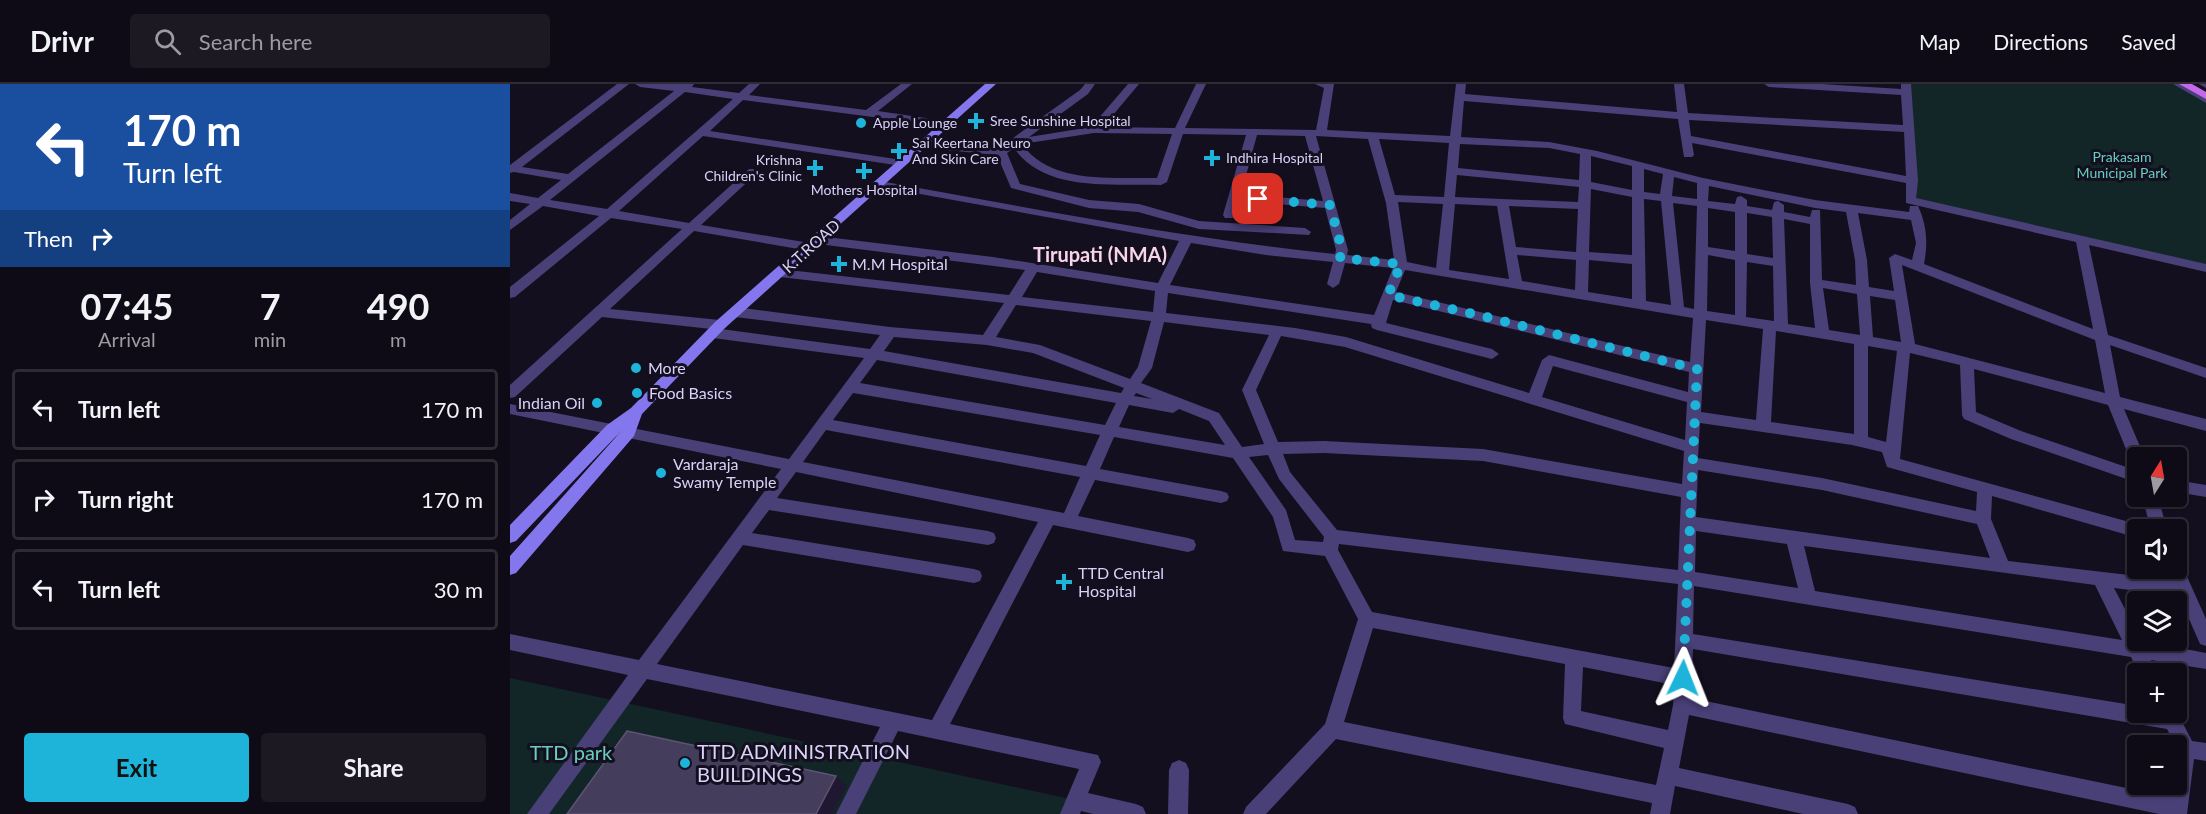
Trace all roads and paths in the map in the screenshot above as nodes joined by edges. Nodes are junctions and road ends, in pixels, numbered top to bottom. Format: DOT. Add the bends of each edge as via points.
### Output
graph roads {
  1 [pos="624,84"];
  2 [pos="640,84"];
  3 [pos="755,84"];
  4 [pos="907,84"];
  5 [pos="991,84"];
  6 [pos="1090,84"];
  7 [pos="1134,84"];
  8 [pos="1201,84"];
  9 [pos="1320,84"];
  10 [pos="1330,84"];
  11 [pos="1679,84"];
  12 [pos="1769,84"];
  13 [pos="2178,84"];
  14 [pos="2184,84"];
  15 [pos="2198,84"];
  16 [pos="1805,85"];
  17 [pos="2205,86"];
  18 [pos="686,87"];
  19 [pos="1906,88"];
  20 [pos="1461,90"];
  21 [pos="741,97"];
  22 [pos="2206,98"];
  23 [pos="869,113"];
  24 [pos="1683,116"];
  25 [pos="949,124"];
  26 [pos="1909,129"];
  27 [pos="1094,130"];
  28 [pos="1178,132"];
  29 [pos="702,133"];
  30 [pos="1252,133"];
  31 [pos="1316,133"];
  32 [pos="1373,136"];
  33 [pos="1685,138"];
  34 [pos="1455,140"];
  35 [pos="1015,142"];
  36 [pos="924,145"];
  37 [pos="1001,152"];
  38 [pos="1586,152"];
  39 [pos="1688,155"];
  40 [pos="902,163"];
  41 [pos="1638,164"];
  42 [pos="511,169"];
  43 [pos="753,171"];
  44 [pos="1452,171"];
  45 [pos="1669,172"];
  46 [pos="571,178"];
  47 [pos="1703,181"];
  48 [pos="1912,181"];
  49 [pos="880,184"];
  50 [pos="1585,184"];
  51 [pos="1741,189"];
  52 [pos="1638,195"];
  53 [pos="510,196"];
  54 [pos="1778,196"];
  55 [pos="1234,197"];
  56 [pos="1390,198"];
  57 [pos="1667,198"];
  58 [pos="1449,200"];
  59 [pos="1910,201"];
  60 [pos="542,202"];
  61 [pos="1502,202"];
  62 [pos="1703,203"];
  63 [pos="1815,204"];
  64 [pos="1330,205"];
  65 [pos="1584,206"];
  66 [pos="1741,208"];
  67 [pos="1851,209"];
  68 [pos="609,214"];
  69 [pos="1229,214"];
  70 [pos="1778,214"];
  71 [pos="1917,217"];
  72 [pos="1816,222"];
  73 [pos="510,226"];
  74 [pos="691,228"];
  75 [pos="1305,232"];
  76 [pos="1187,238"];
  77 [pos="2082,239"];
  78 [pos="814,244"];
  79 [pos="1702,250"];
  80 [pos="1511,251"];
  81 [pos="1582,256"];
  82 [pos="1741,256"];
  83 [pos="1340,258"];
  84 [pos="1639,260"];
  85 [pos="1779,263"];
  86 [pos="1401,264"];
  87 [pos="1034,267"];
  88 [pos="1917,267"];
  89 [pos="2206,268"];
  90 [pos="780,273"];
  91 [pos="1442,273"];
  92 [pos="1816,283"];
  93 [pos="1333,284"];
  94 [pos="1516,285"];
  95 [pos="1162,288"];
  96 [pos="1863,291"];
  97 [pos="510,294"];
  98 [pos="1388,295"];
  99 [pos="1581,296"];
  100 [pos="1901,297"];
  101 [pos="1013,300"];
  102 [pos="1639,305"];
  103 [pos="599,312"];
  104 [pos="735,312"];
  105 [pos="1678,312"];
  106 [pos="1741,314"];
  107 [pos="1700,315"];
  108 [pos="1159,317"];
  109 [pos="1380,321"];
  110 [pos="1776,327"];
  111 [pos="716,329"];
  112 [pos="1277,331"];
  113 [pos="891,332"];
  114 [pos="1823,335"];
  115 [pos="2103,338"];
  116 [pos="987,340"];
  117 [pos="1864,341"];
  118 [pos="1907,348"];
  119 [pos="874,354"];
  120 [pos="1492,354"];
  121 [pos="1967,361"];
  122 [pos="1697,369"];
  123 [pos="2206,373"];
  124 [pos="850,387"];
  125 [pos="510,393"];
  126 [pos="1129,393"];
  127 [pos="1695,399"];
  128 [pos="1533,400"];
  129 [pos="2114,402"];
  130 [pos="510,409"];
  131 [pos="636,412"];
  132 [pos="1694,417"];
  133 [pos="823,424"];
  134 [pos="2206,425"];
  135 [pos="1763,426"];
  136 [pos="612,429"];
  137 [pos="630,432"];
  138 [pos="1108,432"];
  139 [pos="1861,441"];
  140 [pos="2133,447"];
  141 [pos="1273,448"];
  142 [pos="1239,453"];
  143 [pos="1691,456"];
  144 [pos="1892,463"];
  145 [pos="793,466"];
  146 [pos="1090,473"];
  147 [pos="2127,473"];
  148 [pos="1985,488"];
  149 [pos="2187,488"];
  150 [pos="2206,491"];
  151 [pos="1690,492"];
  152 [pos="1221,497"];
  153 [pos="765,503"];
  154 [pos="1049,517"];
  155 [pos="1983,519"];
  156 [pos="1068,521"];
  157 [pos="1689,523"];
  158 [pos="2127,528"];
  159 [pos="510,536"];
  160 [pos="740,538"];
  161 [pos="988,538"];
  162 [pos="1794,538"];
  163 [pos="1331,543"];
  164 [pos="1188,545"];
  165 [pos="2002,567"];
  166 [pos="510,568"];
  167 [pos="974,576"];
  168 [pos="1687,578"];
  169 [pos="2100,578"];
  170 [pos="2180,579"];
  171 [pos="2184,589"];
  172 [pos="1808,597"];
  173 [pos="1367,619"];
  174 [pos="2127,630"];
  175 [pos="2206,638"];
  176 [pos="1684,640"];
  177 [pos="510,642"];
  178 [pos="2127,647"];
  179 [pos="2148,651"];
  180 [pos="1574,658"];
  181 [pos="2206,661"];
  182 [pos="645,670"];
  183 [pos="1683,678"];
  184 [pos="1682,705"];
  185 [pos="2127,710"];
  186 [pos="893,721"];
  187 [pos="1333,729"];
  188 [pos="937,730"];
  189 [pos="1675,741"];
  190 [pos="2187,749"];
  191 [pos="2206,752"];
  192 [pos="1179,770"];
  193 [pos="1668,775"];
  194 [pos="1664,795"];
  195 [pos="2179,795"];
  196 [pos="1073,807"];
  197 [pos="2177,811"];
  198 [pos="537,814"];
  199 [pos="846,814"];
  200 [pos="1136,814"];
  201 [pos="1178,814"];
  202 [pos="1253,814"];
  203 [pos="1660,814"];
  204 [pos="1848,814"];
  1 -- 42 [label="street"];
  2 -- 18 [label="street"];
  3 -- 21 [label="street"];
  4 -- 23 [label="street"];
  5 -- 25 [label="main road, K.T.ROAD"];
  6 -- 35 [label="street"];
  7 -- 27 [label="street"];
  8 -- 28 [label="street"];
  9 -- 10 [label="street"];
  10 -- 31 [label="street"];
  11 -- 24 [label="street"];
  12 -- 16 [label="street"];
  13 -- 22 [label="street"];
  14 -- 22 [label="main road"];
  15 -- 17 [label="main road"];
  16 -- 19 [label="street"];
  18 -- 21 [label="street"];
  18 -- 46 [label="street"];
  19 -- 26 [label="street"];
  20 -- 24 [label="street"];
  20 -- 34 [label="street"];
  21 -- 23 [label="street"];
  21 -- 29 [label="street"];
  23 -- 25 [label="street"];
  24 -- 26 [label="street"];
  24 -- 33 [label="street"];
  25 -- 36 [label="main road, K.T.ROAD"];
  26 -- 48 [label="street"];
  27 -- 28 [label="street"];
  27 -- 35 [label="street"];
  28 -- 30 [label="street"];
  28 -- 35 [label="street" via="1161,182 1065,178 1027,159"];
  29 -- 40 [label="street"];
  29 -- 68 [label="street"];
  30 -- 31 [label="street"];
  30 -- 55 [label="street"];
  31 -- 32 [label="street"];
  31 -- 64 [label="street"];
  32 -- 34 [label="street"];
  32 -- 56 [label="street"];
  33 -- 39 [label="street"];
  33 -- 48 [label="street"];
  34 -- 38 [label="street" via="1549,145"];
  34 -- 44 [label="street"];
  35 -- 37 [label="street"];
  36 -- 37 [label="street"];
  36 -- 40 [label="main road, K.T.ROAD"];
  37 -- 75 [label="street" via="1015,186 1089,204 1139,208 1199,225"];
  38 -- 41 [label="street"];
  38 -- 50 [label="street"];
  40 -- 49 [label="main road, K.T.ROAD"];
  41 -- 45 [label="street"];
  41 -- 52 [label="street"];
  42 -- 46 [label="street"];
  43 -- 74 [label="street"];
  44 -- 50 [label="street"];
  44 -- 58 [label="street"];
  45 -- 47 [label="street"];
  45 -- 57 [label="street"];
  46 -- 60 [label="street"];
  47 -- 51 [label="street"];
  47 -- 62 [label="street"];
  48 -- 59 [label="street"];
  49 -- 76 [label="street"];
  49 -- 78 [label="main road, K.T.ROAD"];
  50 -- 52 [label="street"];
  50 -- 65 [label="street"];
  51 -- 54 [label="street"];
  51 -- 66 [label="street"];
  52 -- 57 [label="street"];
  52 -- 84 [label="street"];
  53 -- 60 [label="street"];
  54 -- 63 [label="street"];
  54 -- 70 [label="street"];
  55 -- 64 [label="street"];
  55 -- 69 [label="street"];
  56 -- 58 [label="street"];
  56 -- 86 [label="street"];
  57 -- 62 [label="street"];
  57 -- 105 [label="street"];
  58 -- 61 [label="street"];
  58 -- 91 [label="street"];
  59 -- 71 [label="street"];
  59 -- 77 [label="street"];
  60 -- 68 [label="street"];
  60 -- 73 [label="street"];
  61 -- 65 [label="street"];
  61 -- 80 [label="street"];
  62 -- 66 [label="street"];
  62 -- 79 [label="street"];
  63 -- 67 [label="street"];
  63 -- 72 [label="street"];
  64 -- 83 [label="street" via="1342,250"];
  65 -- 81 [label="street"];
  66 -- 70 [label="street"];
  66 -- 82 [label="street"];
  67 -- 71 [label="street"];
  67 -- 96 [label="street"];
  68 -- 74 [label="street"];
  68 -- 97 [label="street"];
  70 -- 72 [label="street"];
  70 -- 85 [label="street"];
  71 -- 88 [label="street" via="1922,243"];
  72 -- 92 [label="street"];
  74 -- 78 [label="street"];
  74 -- 103 [label="street"];
  76 -- 83 [label="street"];
  76 -- 95 [label="street"];
  77 -- 89 [label="street"];
  77 -- 115 [label="street"];
  78 -- 87 [label="street"];
  78 -- 90 [label="main road, K.T.ROAD"];
  79 -- 82 [label="street"];
  79 -- 107 [label="street"];
  80 -- 81 [label="street"];
  80 -- 94 [label="street"];
  81 -- 84 [label="street"];
  81 -- 99 [label="street"];
  82 -- 85 [label="street"];
  82 -- 106 [label="street"];
  83 -- 86 [label="street"];
  83 -- 93 [label="street"];
  84 -- 102 [label="street"];
  85 -- 110 [label="street"];
  86 -- 91 [label="street"];
  86 -- 98 [label="street"];
  87 -- 95 [label="street"];
  87 -- 101 [label="street"];
  88 -- 100 [label="street" via="1895,258"];
  88 -- 115 [label="street"];
  90 -- 101 [label="street"];
  90 -- 104 [label="main road, K.T.ROAD"];
  91 -- 94 [label="street"];
  92 -- 96 [label="street"];
  92 -- 114 [label="street"];
  94 -- 99 [label="street"];
  95 -- 108 [label="street"];
  95 -- 109 [label="street"];
  96 -- 100 [label="street"];
  96 -- 117 [label="street"];
  98 -- 109 [label="street"];
  98 -- 122 [label="street"];
  99 -- 102 [label="street"];
  100 -- 118 [label="street"];
  101 -- 108 [label="street"];
  101 -- 116 [label="street"];
  102 -- 105 [label="street"];
  103 -- 111 [label="street"];
  103 -- 125 [label="street"];
  104 -- 111 [label="main road, K.T.ROAD"];
  104 -- 113 [label="street"];
  105 -- 107 [label="street"];
  107 -- 110 [label="street"];
  107 -- 122 [label="street"];
  108 -- 112 [label="street"];
  108 -- 126 [label="street" via="1145,368"];
  109 -- 120 [label="street" via="1377,325"];
  110 -- 114 [label="street"];
  110 -- 135 [label="street"];
  111 -- 119 [label="street"];
  111 -- 131 [label="main road, K.T.ROAD"];
  112 -- 128 [label="street" via="1346,342"];
  112 -- 141 [label="street" via="1249,390"];
  113 -- 116 [label="street"];
  113 -- 119 [label="street"];
  114 -- 117 [label="street"];
  115 -- 123 [label="street"];
  115 -- 129 [label="street"];
  116 -- 126 [label="street" via="1035,348"];
  117 -- 118 [label="street"];
  117 -- 139 [label="street"];
  118 -- 121 [label="street"];
  118 -- 144 [label="street"];
  119 -- 124 [label="street"];
  119 -- 126 [label="street"];
  121 -- 129 [label="street"];
  121 -- 147 [label="street" via="1969,415"];
  122 -- 127 [label="street"];
  124 -- 133 [label="street"];
  124 -- 138 [label="street"];
  126 -- 138 [label="street"];
  126 -- 142 [label="street" via="1214,417"];
  127 -- 128 [label="street" via="1549,360"];
  127 -- 132 [label="street"];
  128 -- 143 [label="street"];
  129 -- 134 [label="street"];
  129 -- 140 [label="street"];
  130 -- 136 [label="street"];
  131 -- 136 [label="main road, K.T.ROAD"];
  131 -- 137 [label="main road, K.T.ROAD"];
  132 -- 135 [label="street"];
  132 -- 143 [label="street"];
  133 -- 145 [label="street"];
  133 -- 146 [label="street"];
  135 -- 139 [label="street"];
  136 -- 137 [label="street"];
  136 -- 159 [label="main road, K.T.ROAD"];
  137 -- 145 [label="street"];
  137 -- 166 [label="main road, K.T.ROAD"];
  138 -- 142 [label="street"];
  138 -- 146 [label="street"];
  139 -- 144 [label="street" via="1888,447"];
  141 -- 142 [label="street"];
  141 -- 151 [label="street" via="1484,455"];
  141 -- 163 [label="street" via="1284,475"];
  142 -- 163 [label="street" via="1280,515 1288,546"];
  143 -- 151 [label="street"];
  143 -- 155 [label="street"];
  144 -- 148 [label="street"];
  145 -- 153 [label="street"];
  145 -- 154 [label="street"];
  146 -- 152 [label="street"];
  146 -- 156 [label="street"];
  148 -- 155 [label="street"];
  148 -- 158 [label="street"];
  149 -- 150 [label="street"];
  151 -- 157 [label="street"];
  153 -- 160 [label="street"];
  153 -- 161 [label="street"];
  154 -- 156 [label="street"];
  154 -- 188 [label="street"];
  155 -- 165 [label="street"];
  156 -- 164 [label="street"];
  157 -- 162 [label="street"];
  157 -- 168 [label="street"];
  160 -- 167 [label="street"];
  160 -- 182 [label="street"];
  162 -- 165 [label="street"];
  162 -- 172 [label="street"];
  163 -- 168 [label="street"];
  163 -- 173 [label="street"];
  165 -- 169 [label="street"];
  168 -- 172 [label="street"];
  168 -- 176 [label="street"];
  169 -- 171 [label="street"];
  169 -- 174 [label="street"];
  170 -- 171 [label="street"];
  171 -- 175 [label="street"];
  172 -- 178 [label="street"];
  173 -- 180 [label="street"];
  173 -- 187 [label="street"];
  176 -- 183 [label="street"];
  176 -- 185 [label="street"];
  177 -- 182 [label="street"];
  179 -- 181 [label="street"];
  180 -- 183 [label="street"];
  180 -- 189 [label="street" via="1572,718"];
  182 -- 186 [label="street"];
  182 -- 198 [label="street"];
  183 -- 184 [label="street"];
  184 -- 189 [label="street"];
  184 -- 197 [label="street"];
  186 -- 188 [label="street"];
  186 -- 199 [label="street"];
  187 -- 194 [label="street"];
  187 -- 202 [label="street"];
  188 -- 196 [label="street" via="1091,762"];
  189 -- 193 [label="street"];
  190 -- 191 [label="street"];
  192 -- 201 [label="street"];
  193 -- 194 [label="street"];
  193 -- 204 [label="street"];
  194 -- 203 [label="street"];
  195 -- 197 [label="street"];
  196 -- 200 [label="street"];
}
